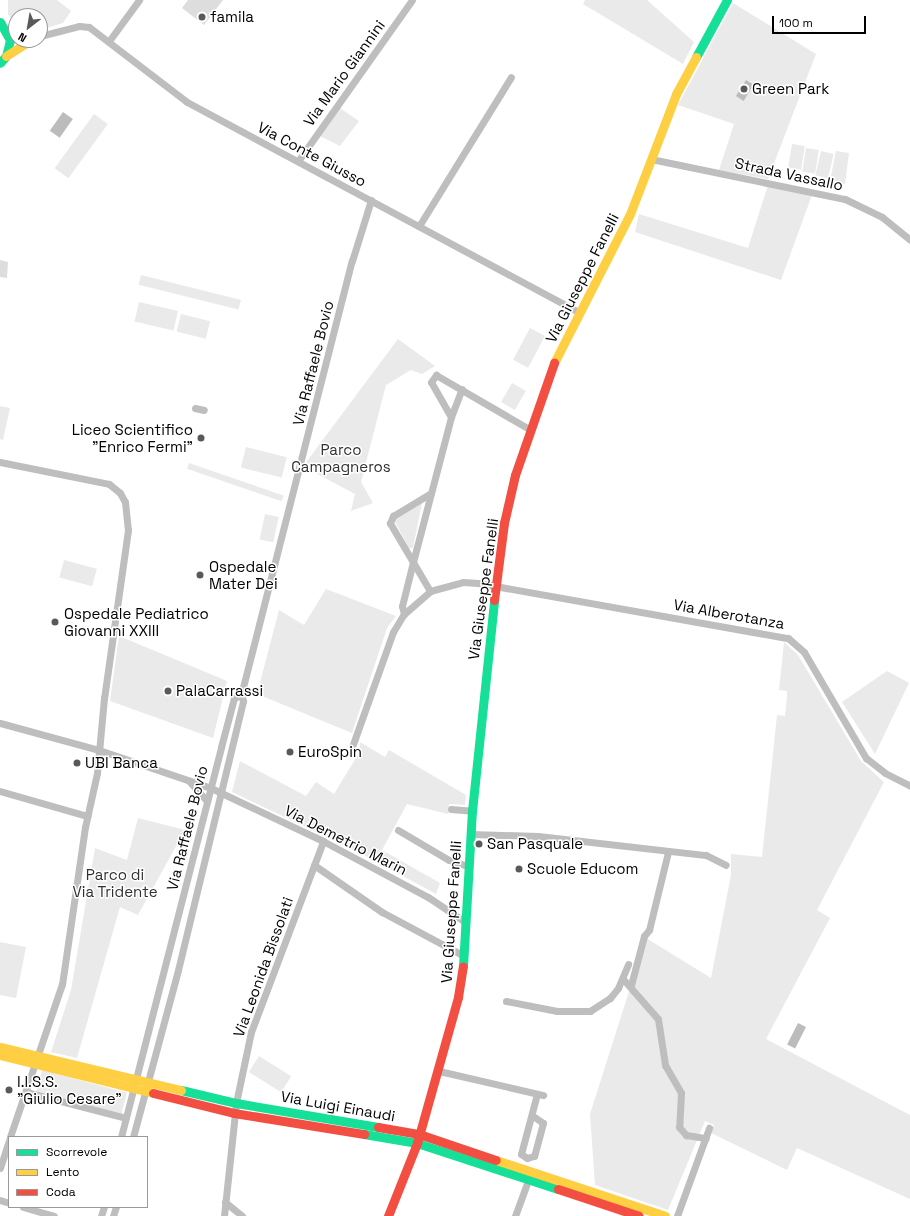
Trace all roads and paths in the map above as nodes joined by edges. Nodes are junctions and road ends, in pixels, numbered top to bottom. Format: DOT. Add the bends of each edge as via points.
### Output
graph roads {
  1 [pos="139,0"];
  2 [pos="412,0"];
  3 [pos="727,0"];
  4 [pos="2,21"];
  5 [pos="48,34"];
  6 [pos="109,41"];
  7 [pos="18,48"];
  8 [pos="6,56"];
  9 [pos="0,63"];
  10 [pos="511,77"];
  11 [pos="651,159"];
  12 [pos="298,161"];
  13 [pos="371,200"];
  14 [pos="419,226"];
  15 [pos="910,240"];
  16 [pos="578,312"];
  17 [pos="462,389"];
  18 [pos="443,403"];
  19 [pos="455,406"];
  20 [pos="196,408"];
  21 [pos="204,410"];
  22 [pos="451,417"];
  23 [pos="529,429"];
  24 [pos="0,462"];
  25 [pos="431,494"];
  26 [pos="413,562"];
  27 [pos="495,586"];
  28 [pos="430,592"];
  29 [pos="404,614"];
  30 [pos="241,695"];
  31 [pos="0,723"];
  32 [pos="352,747"];
  33 [pos="99,750"];
  34 [pos="184,777"];
  35 [pos="910,786"];
  36 [pos="211,788"];
  37 [pos="0,791"];
  38 [pos="220,793"];
  39 [pos="207,802"];
  40 [pos="451,809"];
  41 [pos="472,811"];
  42 [pos="87,816"];
  43 [pos="201,824"];
  44 [pos="213,827"];
  45 [pos="398,830"];
  46 [pos="470,834"];
  47 [pos="323,841"];
  48 [pos="668,852"];
  49 [pos="314,865"];
  50 [pos="468,866"];
  51 [pos="726,866"];
  52 [pos="465,922"];
  53 [pos="171,942"];
  54 [pos="184,945"];
  55 [pos="464,956"];
  56 [pos="628,964"];
  57 [pos="623,979"];
  58 [pos="631,985"];
  59 [pos="506,1001"];
  60 [pos="153,1015"];
  61 [pos="166,1018"];
  62 [pos="0,1047"];
  63 [pos="0,1055"];
  64 [pos="36,1060"];
  65 [pos="439,1071"];
  66 [pos="136,1079"];
  67 [pos="148,1082"];
  68 [pos="134,1088"];
  69 [pos="145,1091"];
  70 [pos="26,1092"];
  71 [pos="236,1103"];
  72 [pos="234,1113"];
  73 [pos="533,1116"];
  74 [pos="126,1118"];
  75 [pos="709,1128"];
  76 [pos="10,1136"];
  77 [pos="121,1136"];
  78 [pos="133,1136"];
  79 [pos="706,1138"];
  80 [pos="418,1139"];
  81 [pos="8,1143"];
  82 [pos="1,1159"];
  83 [pos="0,1168"];
  84 [pos="530,1176"];
  85 [pos="225,1202"];
  86 [pos="26,1208"];
  87 [pos="54,1216"];
  88 [pos="224,1216"];
  89 [pos="242,1216"];
  90 [pos="388,1216"];
  91 [pos="515,1216"];
  92 [pos="639,1216"];
  93 [pos="665,1216"];
  94 [pos="677,1216"];
  1 -- 6 [label="street"];
  2 -- 12 [label="street, Via Mario Giannini"];
  3 -- 11 [label="main road, Via Giuseppe Fanelli" via="676,94"];
  4 -- 8 [label="main road" via="10,40"];
  5 -- 6 [label="street, Via Conte Giusso" via="79,26 89,27"];
  6 -- 12 [label="street, Via Conte Giusso" via="187,102"];
  7 -- 8 [label="main road"];
  8 -- 9 [label="main road"];
  10 -- 14 [label="street"];
  11 -- 15 [label="street, Strada Vassallo" via="859,204 882,217"];
  11 -- 16 [label="main road, Via Giuseppe Fanelli" via="630,214"];
  12 -- 13 [label="street, Via Conte Giusso"];
  13 -- 14 [label="street, Via Conte Giusso"];
  13 -- 30 [label="street, Via Raffaele Bovio" via="352,261"];
  14 -- 16 [label="street, Via Conte Giusso"];
  16 -- 23 [label="main road, Via Giuseppe Fanelli" via="554,362"];
  17 -- 18 [label="street" via="439,375 432,378 431,382"];
  17 -- 19 [label="street"];
  17 -- 23 [label="street"];
  18 -- 19 [label="street" via="448,407"];
  18 -- 22 [label="street"];
  19 -- 22 [label="street"];
  20 -- 21 [label="street"];
  22 -- 25 [label="street"];
  23 -- 27 [label="main road, Via Giuseppe Fanelli" via="504,523"];
  24 -- 33 [label="street" via="109,484 120,493 125,502 128,530"];
  25 -- 26 [label="street"];
  25 -- 26 [label="street" via="390,518 390,525"];
  26 -- 28 [label="street"];
  26 -- 29 [label="street" via="402,606"];
  27 -- 28 [label="street" via="463,582"];
  27 -- 35 [label="street, Via Alberotanza" via="788,638 804,652 866,758 885,773"];
  27 -- 41 [label="main road, Via Giuseppe Fanelli"];
  28 -- 29 [label="street"];
  29 -- 32 [label="street" via="393,632"];
  30 -- 36 [label="street, Via Raffaele Bovio" via="234,698"];
  30 -- 38 [label="street, Via Raffaele Bovio" via="243,701"];
  31 -- 33 [label="street, Via Demetrio Marin"];
  33 -- 34 [label="street, Via Demetrio Marin"];
  33 -- 42 [label="street"];
  34 -- 36 [label="street, Via Demetrio Marin"];
  34 -- 39 [label="street"];
  36 -- 38 [label="street, Via Demetrio Marin"];
  36 -- 39 [label="street, Via Raffaele Bovio"];
  37 -- 42 [label="street"];
  38 -- 44 [label="street, Via Raffaele Bovio"];
  38 -- 47 [label="street, Via Demetrio Marin"];
  39 -- 43 [label="street, Via Raffaele Bovio"];
  40 -- 41 [label="street"];
  41 -- 46 [label="main road, Via Giuseppe Fanelli"];
  42 -- 64 [label="street" via="62,984"];
  43 -- 44 [label="street"];
  43 -- 53 [label="street, Via Raffaele Bovio"];
  44 -- 54 [label="street, Via Raffaele Bovio"];
  45 -- 50 [label="street" via="449,860"];
  46 -- 48 [label="street" via="538,836"];
  46 -- 50 [label="main road, Via Giuseppe Fanelli"];
  47 -- 49 [label="street, Via Leonida Bissolati"];
  47 -- 52 [label="street, Via Demetrio Marin" via="428,897"];
  48 -- 51 [label="street" via="706,855"];
  48 -- 58 [label="street" via="649,930 644,936"];
  49 -- 55 [label="street" via="382,912"];
  49 -- 71 [label="street, Via Leonida Bissolati" via="252,1032"];
  50 -- 52 [label="main road, Via Giuseppe Fanelli"];
  52 -- 55 [label="main road, Via Giuseppe Fanelli"];
  53 -- 54 [label="street"];
  53 -- 60 [label="street, Via Raffaele Bovio"];
  54 -- 61 [label="street, Via Raffaele Bovio"];
  55 -- 65 [label="main road, Via Giuseppe Fanelli" via="458,997"];
  56 -- 57 [label="street"];
  57 -- 58 [label="street"];
  57 -- 59 [label="street" via="610,998 590,1011 557,1010"];
  58 -- 79 [label="street" via="658,1019 665,1065 681,1093 679,1127 686,1135"];
  60 -- 61 [label="street"];
  60 -- 66 [label="street, Via Raffaele Bovio"];
  61 -- 67 [label="street, Via Raffaele Bovio"];
  62 -- 64 [label="main road, Via Luigi Einaudi"];
  63 -- 64 [label="main road, Via Luigi Einaudi"];
  64 -- 66 [label="main road, Via Luigi Einaudi"];
  64 -- 68 [label="main road, Via Luigi Einaudi"];
  64 -- 70 [label="street"];
  65 -- 73 [label="street" via="540,1094"];
  65 -- 80 [label="main road, Via Giuseppe Fanelli"];
  66 -- 67 [label="main road, Via Luigi Einaudi"];
  66 -- 68 [label="street, Via Raffaele Bovio"];
  67 -- 69 [label="street, Via Raffaele Bovio"];
  67 -- 71 [label="main road, Via Luigi Einaudi"];
  68 -- 69 [label="main road, Via Luigi Einaudi"];
  68 -- 74 [label="street, Via Raffaele Bovio"];
  69 -- 72 [label="main road, Via Luigi Einaudi"];
  69 -- 78 [label="street, Via Raffaele Bovio"];
  70 -- 74 [label="street"];
  70 -- 76 [label="street"];
  71 -- 72 [label="street, Via Leonida Bissolati"];
  71 -- 80 [label="main road, Via Luigi Einaudi"];
  72 -- 80 [label="main road, Via Luigi Einaudi"];
  72 -- 85 [label="street, Via Leonida Bissolati"];
  73 -- 73 [label="street" via="521,1154 527,1158 534,1156 543,1123"];
  74 -- 77 [label="street, Via Raffaele Bovio"];
  75 -- 79 [label="street"];
  79 -- 94 [label="street"];
  80 -- 84 [label="main road, Via Luigi Einaudi"];
  80 -- 90 [label="main road, Via Giuseppe Fanelli"];
  81 -- 82 [label="street"];
  82 -- 83 [label="street"];
  84 -- 91 [label="street"];
  84 -- 92 [label="main road, Via Luigi Einaudi"];
  84 -- 93 [label="main road, Via Luigi Einaudi"];
  85 -- 88 [label="street, Via Leonida Bissolati"];
  85 -- 89 [label="street"];
  86 -- 87 [label="street"];
}
